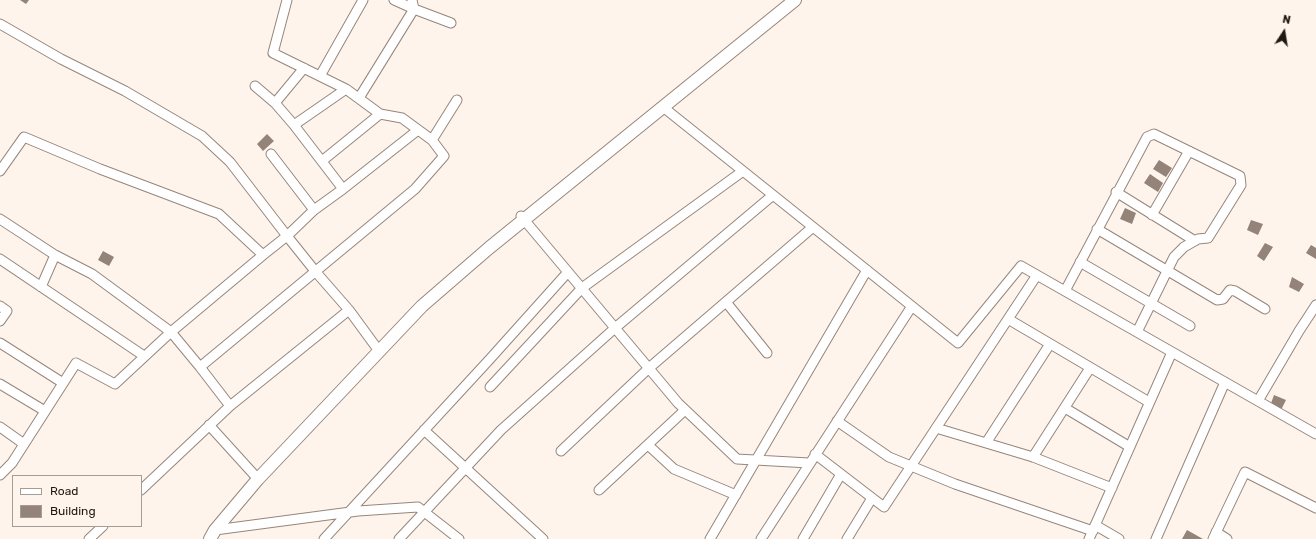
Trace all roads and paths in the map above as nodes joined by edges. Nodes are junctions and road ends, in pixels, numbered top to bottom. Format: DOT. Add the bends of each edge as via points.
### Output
graph roads {
  1 [pos="287,0"];
  2 [pos="363,0"];
  3 [pos="394,0"];
  4 [pos="795,0"];
  5 [pos="413,4"];
  6 [pos="451,23"];
  7 [pos="0,24"];
  8 [pos="304,68"];
  9 [pos="320,76"];
  10 [pos="255,86"];
  11 [pos="346,89"];
  12 [pos="358,98"];
  13 [pos="457,100"];
  14 [pos="275,103"];
  15 [pos="663,107"];
  16 [pos="380,114"];
  17 [pos="294,125"];
  18 [pos="418,130"];
  19 [pos="432,140"];
  20 [pos="1189,151"];
  21 [pos="271,154"];
  22 [pos="322,160"];
  23 [pos="0,171"];
  24 [pos="743,171"];
  25 [pos="343,189"];
  26 [pos="1116,192"];
  27 [pos="773,196"];
  28 [pos="314,210"];
  29 [pos="1152,215"];
  30 [pos="523,218"];
  31 [pos="0,219"];
  32 [pos="813,228"];
  33 [pos="1097,229"];
  34 [pos="287,236"];
  35 [pos="1195,241"];
  36 [pos="56,255"];
  37 [pos="263,255"];
  38 [pos="0,259"];
  39 [pos="1080,262"];
  40 [pos="1168,269"];
  41 [pos="867,270"];
  42 [pos="315,271"];
  43 [pos="568,272"];
  44 [pos="1037,275"];
  45 [pos="41,287"];
  46 [pos="582,288"];
  47 [pos="1065,291"];
  48 [pos="726,302"];
  49 [pos="1151,303"];
  50 [pos="1316,305"];
  51 [pos="0,306"];
  52 [pos="912,306"];
  53 [pos="1265,309"];
  54 [pos="349,310"];
  55 [pos="1008,319"];
  56 [pos="0,321"];
  57 [pos="1190,326"];
  58 [pos="616,328"];
  59 [pos="171,332"];
  60 [pos="1137,332"];
  61 [pos="0,343"];
  62 [pos="1050,344"];
  63 [pos="379,351"];
  64 [pos="1172,352"];
  65 [pos="767,353"];
  66 [pos="144,356"];
  67 [pos="200,367"];
  68 [pos="649,368"];
  69 [pos="1090,368"];
  70 [pos="1225,382"];
  71 [pos="64,383"];
  72 [pos="0,384"];
  73 [pos="490,386"];
  74 [pos="1258,401"];
  75 [pos="1149,402"];
  76 [pos="230,406"];
  77 [pos="1065,408"];
  78 [pos="685,410"];
  79 [pos="45,412"];
  80 [pos="837,421"];
  81 [pos="209,425"];
  82 [pos="0,427"];
  83 [pos="936,428"];
  84 [pos="424,430"];
  85 [pos="1316,434"];
  86 [pos="986,443"];
  87 [pos="24,444"];
  88 [pos="648,445"];
  89 [pos="1130,448"];
  90 [pos="561,451"];
  91 [pos="815,454"];
  92 [pos="1033,457"];
  93 [pos="756,460"];
  94 [pos="809,463"];
  95 [pos="911,466"];
  96 [pos="466,468"];
  97 [pos="0,474"];
  98 [pos="841,474"];
  99 [pos="258,479"];
  100 [pos="1112,488"];
  101 [pos="142,489"];
  102 [pos="599,490"];
  103 [pos="736,495"];
  104 [pos="872,498"];
  105 [pos="1316,508"];
  106 [pos="348,512"];
  107 [pos="424,512"];
  108 [pos="102,527"];
  109 [pos="1092,532"];
  110 [pos="213,534"];
  111 [pos="1215,536"];
  112 [pos="89,539"];
  113 [pos="324,539"];
  114 [pos="399,539"];
  115 [pos="459,539"];
  116 [pos="543,539"];
  117 [pos="710,539"];
  118 [pos="761,539"];
  119 [pos="803,539"];
  120 [pos="847,539"];
  121 [pos="1118,539"];
  122 [pos="1156,539"];
  123 [pos="1227,539"];
  1 -- 8 [label="street" via="273,53"];
  2 -- 9 [label="street"];
  3 -- 5 [label="street"];
  4 -- 15 [label="street"];
  5 -- 6 [label="street"];
  5 -- 12 [label="street"];
  7 -- 34 [label="street" via="61,59 125,91 202,136 230,162"];
  8 -- 9 [label="street"];
  8 -- 14 [label="street"];
  9 -- 11 [label="street"];
  10 -- 14 [label="street"];
  11 -- 12 [label="street"];
  11 -- 17 [label="street"];
  12 -- 16 [label="street"];
  13 -- 19 [label="street"];
  14 -- 17 [label="street"];
  15 -- 24 [label="street"];
  15 -- 30 [label="street"];
  16 -- 18 [label="street" via="402,118"];
  16 -- 22 [label="street"];
  17 -- 22 [label="street"];
  18 -- 19 [label="street"];
  18 -- 25 [label="street"];
  19 -- 42 [label="street" via="444,156 415,189"];
  20 -- 26 [label="street" via="1154,134 1147,137"];
  20 -- 29 [label="street"];
  20 -- 35 [label="street" via="1240,176 1241,185 1208,238"];
  21 -- 28 [label="street"];
  22 -- 25 [label="street"];
  23 -- 37 [label="street" via="24,137 219,214"];
  24 -- 27 [label="street"];
  24 -- 46 [label="street"];
  25 -- 28 [label="street"];
  26 -- 29 [label="street"];
  26 -- 33 [label="street"];
  27 -- 32 [label="street"];
  27 -- 58 [label="street"];
  28 -- 34 [label="street"];
  29 -- 35 [label="street"];
  30 -- 43 [label="street"];
  30 -- 63 [label="street" via="422,306"];
  31 -- 36 [label="street"];
  32 -- 41 [label="street"];
  32 -- 48 [label="street"];
  33 -- 39 [label="street"];
  33 -- 40 [label="street"];
  34 -- 37 [label="street"];
  34 -- 42 [label="street"];
  35 -- 40 [label="street" via="1174,257"];
  36 -- 45 [label="street"];
  36 -- 59 [label="street" via="92,274"];
  37 -- 59 [label="street"];
  38 -- 45 [label="street"];
  39 -- 47 [label="street"];
  39 -- 49 [label="street"];
  40 -- 49 [label="street"];
  40 -- 53 [label="street" via="1217,300 1223,299 1230,290"];
  41 -- 52 [label="street"];
  41 -- 93 [label="street"];
  42 -- 54 [label="street"];
  42 -- 67 [label="street"];
  43 -- 46 [label="street"];
  43 -- 84 [label="street"];
  44 -- 47 [label="street"];
  44 -- 52 [label="street" via="1021,266 958,343"];
  44 -- 55 [label="street"];
  45 -- 66 [label="street"];
  46 -- 58 [label="street"];
  46 -- 73 [label="street"];
  47 -- 60 [label="street"];
  48 -- 65 [label="street"];
  48 -- 68 [label="street"];
  49 -- 57 [label="street"];
  49 -- 60 [label="street"];
  50 -- 74 [label="street"];
  51 -- 56 [label="street" via="7,310"];
  52 -- 80 [label="street"];
  54 -- 63 [label="street"];
  54 -- 76 [label="street"];
  55 -- 62 [label="street"];
  55 -- 83 [label="street"];
  58 -- 68 [label="street"];
  58 -- 96 [label="street" via="501,430"];
  59 -- 66 [label="street"];
  59 -- 67 [label="street"];
  60 -- 64 [label="street"];
  61 -- 71 [label="street"];
  62 -- 69 [label="street"];
  62 -- 86 [label="street"];
  63 -- 99 [label="street"];
  64 -- 70 [label="street"];
  64 -- 75 [label="street"];
  66 -- 71 [label="street" via="115,384 76,363"];
  67 -- 76 [label="street"];
  68 -- 78 [label="street"];
  68 -- 90 [label="street"];
  69 -- 75 [label="street"];
  69 -- 77 [label="street"];
  70 -- 74 [label="street"];
  70 -- 122 [label="street"];
  71 -- 79 [label="street"];
  72 -- 79 [label="street"];
  74 -- 85 [label="street"];
  75 -- 89 [label="street"];
  76 -- 81 [label="street"];
  77 -- 89 [label="street"];
  77 -- 92 [label="street"];
  78 -- 88 [label="street"];
  78 -- 93 [label="street" via="737,459"];
  79 -- 87 [label="street"];
  80 -- 91 [label="street"];
  80 -- 95 [label="street" via="889,457"];
  81 -- 99 [label="street"];
  81 -- 101 [label="street"];
  82 -- 87 [label="street"];
  83 -- 86 [label="street"];
  83 -- 95 [label="street"];
  84 -- 96 [label="street"];
  84 -- 106 [label="street"];
  86 -- 92 [label="street"];
  87 -- 97 [label="street" via="12,463"];
  88 -- 102 [label="street"];
  88 -- 103 [label="street" via="674,469"];
  89 -- 100 [label="street"];
  91 -- 94 [label="street"];
  91 -- 98 [label="street"];
  92 -- 100 [label="street"];
  93 -- 94 [label="street"];
  93 -- 103 [label="street"];
  94 -- 118 [label="street"];
  95 -- 104 [label="street" via="884,507"];
  95 -- 109 [label="street"];
  96 -- 107 [label="street"];
  96 -- 116 [label="street"];
  98 -- 104 [label="street"];
  98 -- 119 [label="street"];
  99 -- 110 [label="street"];
  100 -- 109 [label="street"];
  103 -- 117 [label="street"];
  104 -- 120 [label="street"];
  105 -- 111 [label="street" via="1245,472"];
  106 -- 107 [label="street" via="418,507"];
  106 -- 110 [label="street"];
  106 -- 113 [label="street"];
  107 -- 114 [label="street"];
  107 -- 115 [label="street"];
  108 -- 112 [label="street"];
  109 -- 121 [label="street"];
  111 -- 123 [label="street"];
}
